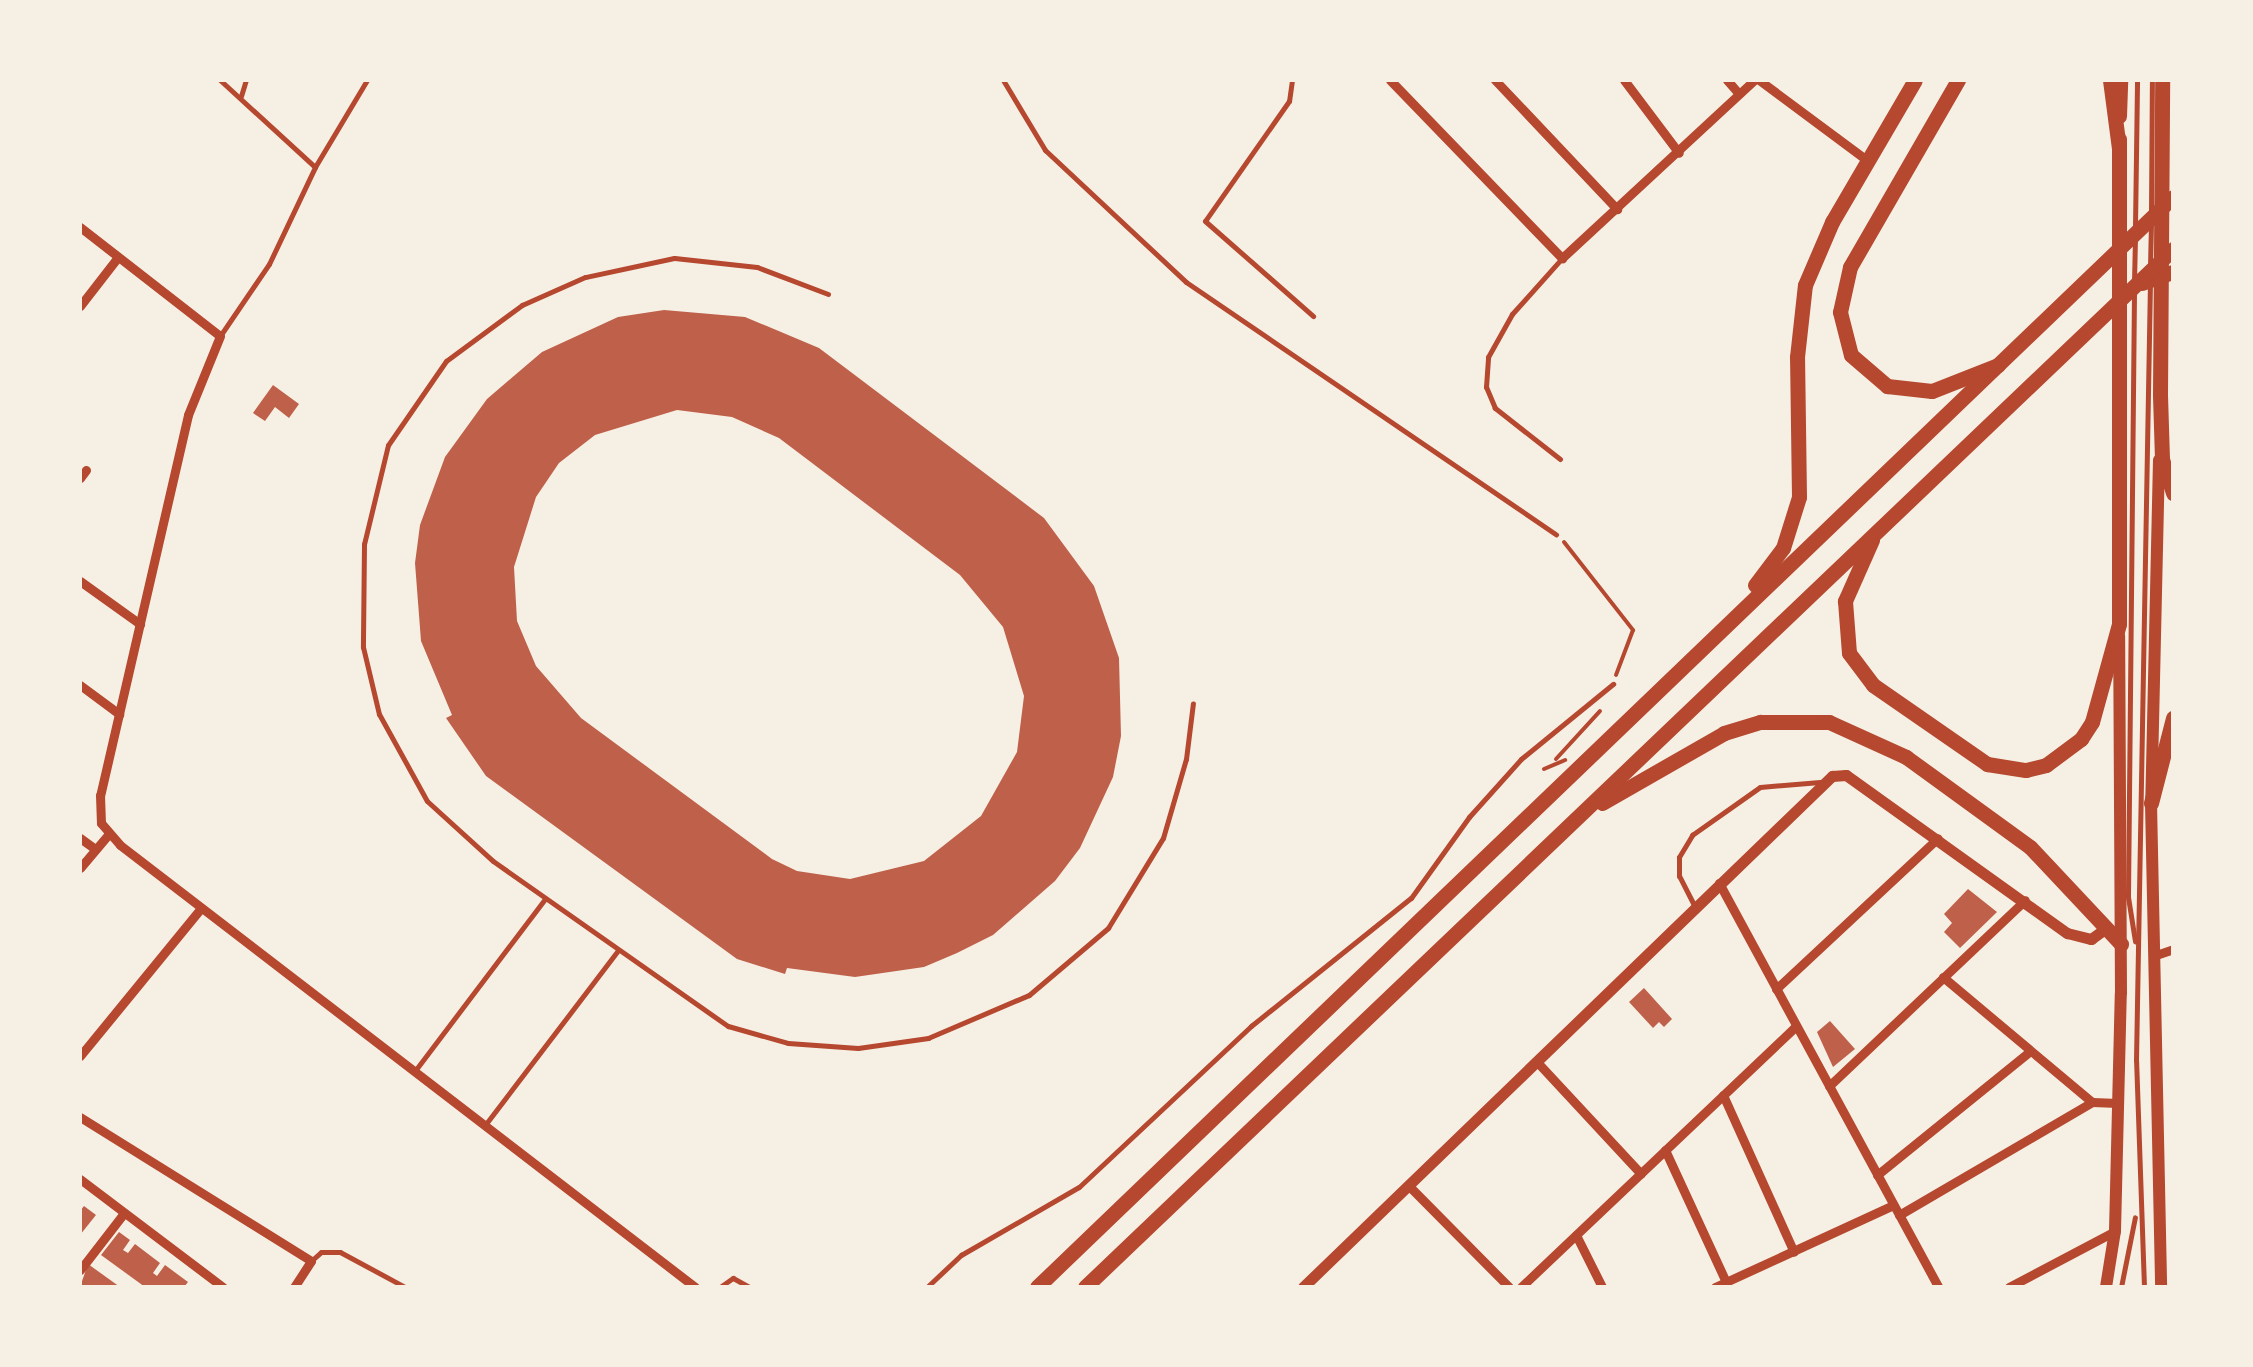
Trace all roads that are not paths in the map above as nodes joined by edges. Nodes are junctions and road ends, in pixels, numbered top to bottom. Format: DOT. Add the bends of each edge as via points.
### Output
graph roads {
  1 [pos="220,80"];
  2 [pos="246,80"];
  3 [pos="367,80"];
  4 [pos="1003,80"];
  5 [pos="1292,80"];
  6 [pos="1390,80"];
  7 [pos="1495,80"];
  8 [pos="1624,80"];
  9 [pos="1728,80"];
  10 [pos="1756,80"];
  11 [pos="1915,80"];
  12 [pos="1958,80"];
  13 [pos="2110,80"];
  14 [pos="2120,80"];
  15 [pos="2137,80"];
  16 [pos="2152,80"];
  17 [pos="2162,80"];
  18 [pos="1739,94"];
  19 [pos="241,96"];
  20 [pos="2119,148"];
  21 [pos="1679,153"];
  22 [pos="1868,160"];
  23 [pos="315,167"];
  24 [pos="2173,198"];
  25 [pos="1616,209"];
  26 [pos="80,228"];
  27 [pos="2173,248"];
  28 [pos="118,257"];
  29 [pos="1562,258"];
  30 [pos="2173,272"];
  31 [pos="2133,286"];
  32 [pos="828,294"];
  33 [pos="80,306"];
  34 [pos="1313,316"];
  35 [pos="220,336"];
  36 [pos="2155,350"];
  37 [pos="2011,360"];
  38 [pos="2160,395"];
  39 [pos="1560,458"];
  40 [pos="2173,493"];
  41 [pos="1878,529"];
  42 [pos="1556,534"];
  43 [pos="80,581"];
  44 [pos="1728,620"];
  45 [pos="140,624"];
  46 [pos="2119,624"];
  47 [pos="80,684"];
  48 [pos="1613,684"];
  49 [pos="1193,702"];
  50 [pos="118,714"];
  51 [pos="2173,718"];
  52 [pos="1820,782"];
  53 [pos="2151,803"];
  54 [pos="1566,828"];
  55 [pos="108,835"];
  56 [pos="80,838"];
  57 [pos="1938,838"];
  58 [pos="95,849"];
  59 [pos="80,868"];
  60 [pos="1719,884"];
  61 [pos="545,899"];
  62 [pos="2024,900"];
  63 [pos="1695,907"];
  64 [pos="201,908"];
  65 [pos="2105,929"];
  66 [pos="2121,944"];
  67 [pos="2173,950"];
  68 [pos="617,952"];
  69 [pos="2137,952"];
  70 [pos="2153,956"];
  71 [pos="1943,978"];
  72 [pos="1776,989"];
  73 [pos="1796,1026"];
  74 [pos="2029,1052"];
  75 [pos="80,1056"];
  76 [pos="1538,1064"];
  77 [pos="414,1072"];
  78 [pos="1829,1086"];
  79 [pos="1724,1095"];
  80 [pos="2092,1102"];
  81 [pos="2118,1103"];
  82 [pos="80,1116"];
  83 [pos="485,1125"];
  84 [pos="1665,1150"];
  85 [pos="1640,1174"];
  86 [pos="1877,1175"];
  87 [pos="80,1180"];
  88 [pos="1409,1186"];
  89 [pos="1893,1205"];
  90 [pos="2137,1210"];
  91 [pos="124,1212"];
  92 [pos="1899,1216"];
  93 [pos="2115,1231"];
  94 [pos="1576,1235"];
  95 [pos="1794,1252"];
  96 [pos="2167,1253"];
  97 [pos="311,1261"];
  98 [pos="80,1270"];
  99 [pos="1726,1282"];
  100 [pos="1936,1286"];
  101 [pos="223,1287"];
  102 [pos="294,1287"];
  103 [pos="405,1287"];
  104 [pos="695,1287"];
  105 [pos="720,1287"];
  106 [pos="749,1287"];
  107 [pos="927,1287"];
  108 [pos="1036,1287"];
  109 [pos="1085,1287"];
  110 [pos="1302,1287"];
  111 [pos="1509,1287"];
  112 [pos="1521,1287"];
  113 [pos="1602,1287"];
  114 [pos="1714,1287"];
  115 [pos="2009,1287"];
  116 [pos="2106,1287"];
  117 [pos="2122,1287"];
  118 [pos="2144,1287"];
  119 [pos="2161,1287"];
  1 -- 19 [label="lane"];
  2 -- 19 [label="lane"];
  3 -- 23 [label="lane"];
  4 -- 42 [label="lane" via="1044,150 1186,282"];
  5 -- 34 [label="lane" via="1289,101 1205,221"];
  6 -- 29 [label="street"];
  7 -- 25 [label="street"];
  8 -- 21 [label="street"];
  9 -- 18 [label="street"];
  10 -- 18 [label="street"];
  10 -- 22 [label="street"];
  11 -- 22 [label="main road"];
  12 -- 37 [label="main road" via="1850,267 1840,312 1843,335 1867,373 1904,391 1932,391"];
  13 -- 20 [label="main road"];
  14 -- 20 [label="main road"];
  15 -- 69 [label="lane" via="2128,898"];
  16 -- 36 [label="lane"];
  17 -- 36 [label="main road"];
  18 -- 21 [label="street"];
  19 -- 23 [label="lane"];
  20 -- 46 [label="main road"];
  21 -- 25 [label="street"];
  22 -- 44 [label="main road" via="1805,285 1796,357 1802,468 1792,523 1783,548"];
  23 -- 35 [label="lane" via="269,264"];
  24 -- 37 [label="main road"];
  25 -- 29 [label="street"];
  26 -- 28 [label="street"];
  27 -- 31 [label="main road"];
  28 -- 33 [label="street"];
  28 -- 35 [label="street"];
  29 -- 39 [label="lane" via="1512,314 1488,358 1486,387 1494,408"];
  30 -- 31 [label="main road"];
  31 -- 41 [label="main road"];
  32 -- 61 [label="lane" via="757,267 674,258 585,276 522,306 446,361 388,445 364,544 362,641 379,714 427,800"];
  35 -- 45 [label="street" via="194,390"];
  36 -- 38 [label="main road"];
  36 -- 69 [label="lane"];
  37 -- 44 [label="main road"];
  38 -- 40 [label="main road" via="2162,459"];
  38 -- 53 [label="main road"];
  41 -- 46 [label="main road" via="1845,601 1849,654 1873,685 1988,764 2026,770 2073,746 2092,722"];
  41 -- 54 [label="main road"];
  43 -- 45 [label="street"];
  44 -- 108 [label="main road"];
  45 -- 50 [label="street"];
  46 -- 66 [label="main road"];
  47 -- 50 [label="street"];
  48 -- 107 [label="lane" via="1521,758 1411,898 1251,1026 1079,1186 960,1256"];
  49 -- 68 [label="lane" via="1186,759 1163,838 1108,928 1029,996 928,1038 858,1048 788,1043 728,1026"];
  50 -- 55 [label="street" via="100,795"];
  51 -- 53 [label="main road"];
  52 -- 57 [label="street" via="1846,775"];
  52 -- 60 [label="street"];
  52 -- 63 [label="lane" via="1760,787 1692,834 1679,857 1678,876"];
  53 -- 70 [label="main road"];
  54 -- 65 [label="main road" via="1648,772 1724,732 1779,720 1829,722 1906,757 2030,847"];
  54 -- 109 [label="main road"];
  55 -- 58 [label="street"];
  55 -- 64 [label="street"];
  56 -- 58 [label="street"];
  57 -- 62 [label="street"];
  57 -- 72 [label="street"];
  58 -- 59 [label="street"];
  60 -- 63 [label="street"];
  60 -- 72 [label="street"];
  61 -- 68 [label="lane"];
  61 -- 77 [label="lane"];
  62 -- 65 [label="street" via="2078,938 2091,939"];
  62 -- 71 [label="street"];
  63 -- 76 [label="street"];
  64 -- 75 [label="street"];
  64 -- 77 [label="street"];
  65 -- 66 [label="main road"];
  66 -- 81 [label="main road"];
  67 -- 70 [label="street"];
  68 -- 83 [label="lane"];
  69 -- 90 [label="lane"];
  70 -- 96 [label="main road"];
  71 -- 74 [label="street"];
  71 -- 78 [label="street"];
  72 -- 73 [label="street"];
  73 -- 78 [label="street"];
  73 -- 79 [label="street"];
  74 -- 80 [label="street"];
  74 -- 86 [label="street"];
  76 -- 85 [label="street"];
  76 -- 88 [label="street"];
  77 -- 83 [label="street"];
  78 -- 86 [label="street"];
  79 -- 84 [label="street"];
  79 -- 95 [label="street"];
  80 -- 81 [label="street"];
  80 -- 92 [label="street"];
  81 -- 93 [label="main road"];
  82 -- 97 [label="street"];
  83 -- 104 [label="street"];
  84 -- 85 [label="street"];
  84 -- 99 [label="street"];
  85 -- 94 [label="street"];
  86 -- 89 [label="street"];
  87 -- 91 [label="street"];
  88 -- 110 [label="street"];
  88 -- 111 [label="street"];
  89 -- 92 [label="street"];
  89 -- 95 [label="street"];
  90 -- 117 [label="lane"];
  90 -- 118 [label="lane"];
  91 -- 98 [label="street"];
  91 -- 101 [label="street"];
  92 -- 100 [label="street"];
  93 -- 115 [label="street"];
  93 -- 116 [label="main road"];
  94 -- 112 [label="street"];
  94 -- 113 [label="street"];
  95 -- 99 [label="street"];
  96 -- 119 [label="main road"];
  97 -- 102 [label="street"];
  97 -- 103 [label="lane" via="322,1252 340,1252"];
  99 -- 114 [label="street"];
  105 -- 106 [label="lane" via="733,1278"];
}
